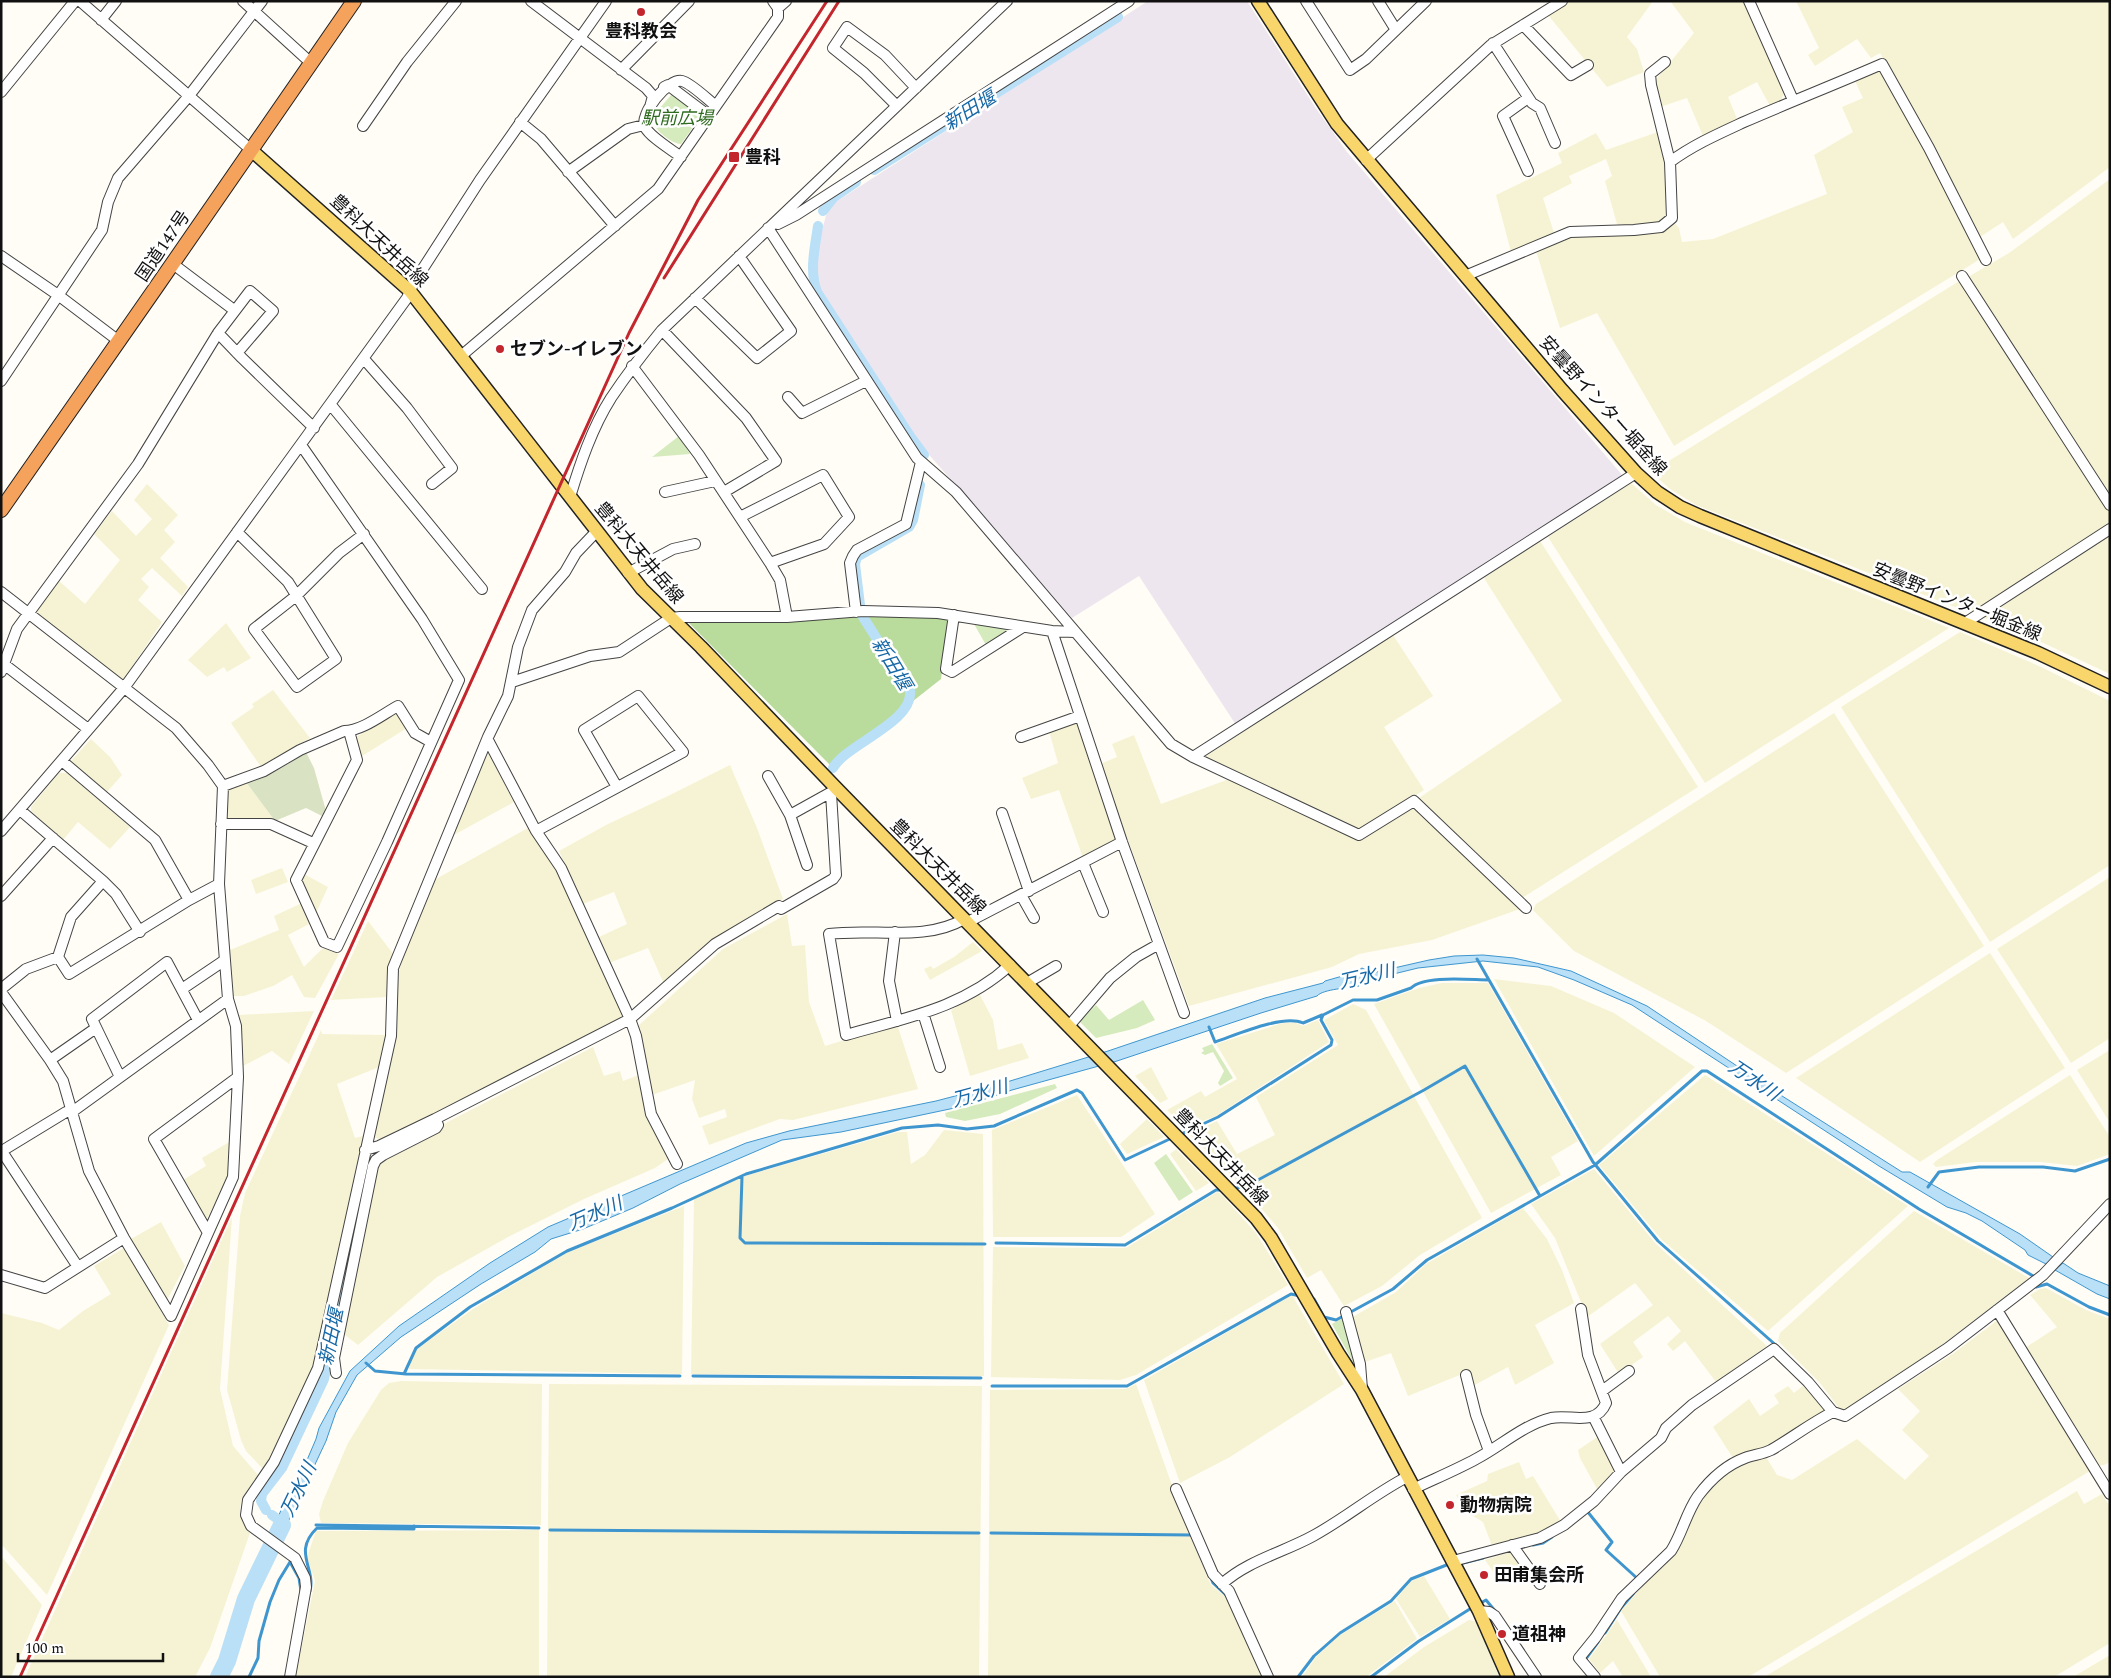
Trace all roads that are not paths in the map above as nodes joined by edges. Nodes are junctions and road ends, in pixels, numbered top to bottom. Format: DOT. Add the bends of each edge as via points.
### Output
graph roads {
  1 [pos="75,1"];
  2 [pos="80,1"];
  3 [pos="116,1"];
  4 [pos="243,1"];
  5 [pos="262,1"];
  6 [pos="354,1"];
  7 [pos="456,1"];
  8 [pos="531,1"];
  9 [pos="606,1"];
  10 [pos="689,1"];
  11 [pos="786,1"];
  12 [pos="1008,1"];
  13 [pos="1129,1"];
  14 [pos="1258,1"];
  15 [pos="1306,1"];
  16 [pos="1378,1"];
  17 [pos="1426,1"];
  18 [pos="1562,1"];
  19 [pos="1749,1"];
  20 [pos="775,5"];
  21 [pos="254,13"];
  22 [pos="101,20"];
  23 [pos="1522,25"];
  24 [pos="1396,30"];
  25 [pos="580,38"];
  26 [pos="1493,43"];
  27 [pos="1665,62"];
  28 [pos="311,63"];
  29 [pos="1588,65"];
  30 [pos="621,70"];
  31 [pos="668,84"];
  32 [pos="646,88"];
  33 [pos="916,88"];
  34 [pos="1,92"];
  35 [pos="188,97"];
  36 [pos="1528,98"];
  37 [pos="1793,100"];
  38 [pos="716,106"];
  39 [pos="897,106"];
  40 [pos="650,107"];
  41 [pos="709,116"];
  42 [pos="520,122"];
  43 [pos="644,125"];
  44 [pos="363,126"];
  45 [pos="1555,144"];
  46 [pos="250,149"];
  47 [pos="681,157"];
  48 [pos="1366,160"];
  49 [pos="1670,162"];
  50 [pos="1528,171"];
  51 [pos="568,172"];
  52 [pos="614,226"];
  53 [pos="768,228"];
  54 [pos="1,256"];
  55 [pos="739,256"];
  56 [pos="1986,260"];
  57 [pos="173,264"];
  58 [pos="1465,276"];
  59 [pos="1962,276"];
  60 [pos="410,290"];
  61 [pos="58,296"];
  62 [pos="695,298"];
  63 [pos="234,310"];
  64 [pos="662,330"];
  65 [pos="218,333"];
  66 [pos="120,342"];
  67 [pos="237,354"];
  68 [pos="461,356"];
  69 [pos="364,359"];
  70 [pos="632,366"];
  71 [pos="1,381"];
  72 [pos="866,381"];
  73 [pos="788,397"];
  74 [pos="331,404"];
  75 [pos="314,428"];
  76 [pos="302,445"];
  77 [pos="921,462"];
  78 [pos="1636,473"];
  79 [pos="715,481"];
  80 [pos="432,484"];
  81 [pos="665,492"];
  82 [pos="724,492"];
  83 [pos="570,497"];
  84 [pos="2110,505"];
  85 [pos="1,510"];
  86 [pos="740,517"];
  87 [pos="2110,529"];
  88 [pos="237,532"];
  89 [pos="596,532"];
  90 [pos="364,534"];
  91 [pos="695,544"];
  92 [pos="770,563"];
  93 [pos="628,573"];
  94 [pos="482,589"];
  95 [pos="1,592"];
  96 [pos="296,596"];
  97 [pos="856,612"];
  98 [pos="29,613"];
  99 [pos="954,615"];
  100 [pos="787,617"];
  101 [pos="672,618"];
  102 [pos="1965,623"];
  103 [pos="1023,627"];
  104 [pos="1052,631"];
  105 [pos="1074,632"];
  106 [pos="3,668"];
  107 [pos="512,682"];
  108 [pos="2110,687"];
  109 [pos="124,688"];
  110 [pos="1080,716"];
  111 [pos="88,729"];
  112 [pos="349,731"];
  113 [pos="1022,737"];
  114 [pos="488,740"];
  115 [pos="431,742"];
  116 [pos="1194,757"];
  117 [pos="62,761"];
  118 [pos="768,776"];
  119 [pos="223,786"];
  120 [pos="617,787"];
  121 [pos="834,791"];
  122 [pos="20,810"];
  123 [pos="1002,813"];
  124 [pos="790,815"];
  125 [pos="221,824"];
  126 [pos="1,831"];
  127 [pos="536,831"];
  128 [pos="53,838"];
  129 [pos="1122,842"];
  130 [pos="313,844"];
  131 [pos="1083,863"];
  132 [pos="807,865"];
  133 [pos="103,881"];
  134 [pos="219,884"];
  135 [pos="1025,893"];
  136 [pos="1,896"];
  137 [pos="189,900"];
  138 [pos="1526,908"];
  139 [pos="1102,912"];
  140 [pos="1034,918"];
  141 [pos="966,920"];
  142 [pos="140,932"];
  143 [pos="894,932"];
  144 [pos="1159,944"];
  145 [pos="58,956"];
  146 [pos="225,960"];
  147 [pos="1010,965"];
  148 [pos="1056,966"];
  149 [pos="1027,983"];
  150 [pos="182,989"];
  151 [pos="1,991"];
  152 [pos="228,999"];
  153 [pos="1184,1013"];
  154 [pos="923,1014"];
  155 [pos="630,1019"];
  156 [pos="198,1020"];
  157 [pos="898,1020"];
  158 [pos="1069,1026"];
  159 [pos="96,1028"];
  160 [pos="50,1060"];
  161 [pos="940,1067"];
  162 [pos="120,1077"];
  163 [pos="238,1077"];
  164 [pos="72,1112"];
  165 [pos="1,1150"];
  166 [pos="365,1150"];
  167 [pos="381,1151"];
  168 [pos="677,1164"];
  169 [pos="2110,1204"];
  170 [pos="207,1231"];
  171 [pos="124,1238"];
  172 [pos="78,1267"];
  173 [pos="2,1275"];
  174 [pos="1581,1309"];
  175 [pos="1997,1310"];
  176 [pos="1346,1312"];
  177 [pos="1629,1371"];
  178 [pos="336,1373"];
  179 [pos="1466,1375"];
  180 [pos="1362,1390"];
  181 [pos="1602,1391"];
  182 [pos="1833,1412"];
  183 [pos="1594,1418"];
  184 [pos="1489,1451"];
  185 [pos="1620,1472"];
  186 [pos="1407,1476"];
  187 [pos="1176,1489"];
  188 [pos="1413,1489"];
  189 [pos="2110,1494"];
  190 [pos="1512,1545"];
  191 [pos="1453,1561"];
  192 [pos="1222,1584"];
  193 [pos="1540,1584"];
  194 [pos="1479,1610"];
  195 [pos="290,1677"];
  196 [pos="1268,1677"];
  197 [pos="1508,1677"];
  198 [pos="1536,1677"];
  199 [pos="1595,1677"];
  1 -- 34 [label="street"];
  2 -- 22 [label="street"];
  3 -- 22 [label="street"];
  4 -- 21 [label="street"];
  5 -- 21 [label="street"];
  6 -- 28 [label="highway, 国道147号"];
  7 -- 44 [label="street" via="406,62"];
  8 -- 25 [label="street"];
  9 -- 25 [label="street"];
  10 -- 30 [label="street"];
  11 -- 20 [label="street"];
  12 -- 33 [label="street"];
  13 -- 53 [label="street" via="796,215"];
  14 -- 48 [label="main road, 安曇野インター堀金線" via="1337,124"];
  15 -- 24 [label="street" via="1350,70"];
  16 -- 24 [label="street"];
  17 -- 24 [label="street"];
  18 -- 23 [label="street"];
  19 -- 37 [label="street"];
  20 -- 38 [label="street" via="778,17"];
  21 -- 28 [label="street"];
  21 -- 35 [label="street"];
  22 -- 35 [label="street"];
  23 -- 26 [label="street"];
  23 -- 29 [label="street" via="1571,76"];
  25 -- 30 [label="street"];
  25 -- 42 [label="street"];
  26 -- 36 [label="street"];
  26 -- 48 [label="street"];
  27 -- 49 [label="street" via="1650,74"];
  28 -- 46 [label="highway, 国道147号"];
  30 -- 32 [label="street"];
  31 -- 32 [label="street" via="658,90"];
  31 -- 38 [label="street" via="684,81"];
  31 -- 40 [label="street"];
  31 -- 41 [label="street"];
  32 -- 40 [label="street" via="653,96"];
  33 -- 39 [label="street"];
  33 -- 39 [label="street" via="885,55 847,27 833,48"];
  35 -- 46 [label="street"];
  35 -- 61 [label="street" via="118,178 102,230"];
  36 -- 45 [label="street" via="1540,108"];
  36 -- 50 [label="street" via="1503,116"];
  37 -- 49 [label="street" via="1690,147"];
  37 -- 56 [label="street" via="1882,64"];
  38 -- 41 [label="street"];
  39 -- 53 [label="street"];
  40 -- 43 [label="street"];
  41 -- 47 [label="street"];
  42 -- 51 [label="street" via="541,140"];
  42 -- 60 [label="street"];
  43 -- 47 [label="street"];
  43 -- 51 [label="street" via="628,129"];
  46 -- 57 [label="highway, 国道147号"];
  46 -- 60 [label="main road, 豊科大天井岳線"];
  47 -- 52 [label="street" via="658,189"];
  48 -- 58 [label="main road, 安曇野インター堀金線"];
  49 -- 58 [label="street" via="1672,218 1661,227 1570,232"];
  51 -- 52 [label="street"];
  52 -- 68 [label="street"];
  53 -- 55 [label="street"];
  53 -- 72 [label="street"];
  54 -- 61 [label="street"];
  55 -- 62 [label="street"];
  55 -- 62 [label="street" via="791,331 757,358"];
  57 -- 63 [label="street"];
  57 -- 66 [label="highway, 国道147号"];
  58 -- 78 [label="main road, 安曇野インター堀金線"];
  59 -- 84 [label="street"];
  60 -- 68 [label="main road, 豊科大天井岳線"];
  60 -- 69 [label="street"];
  61 -- 66 [label="street"];
  61 -- 71 [label="street"];
  62 -- 64 [label="street"];
  63 -- 65 [label="street"];
  63 -- 67 [label="street" via="250,291 274,311"];
  64 -- 70 [label="street"];
  64 -- 82 [label="street" via="746,418 776,461"];
  65 -- 67 [label="street"];
  65 -- 98 [label="street" via="138,464"];
  66 -- 85 [label="highway, 国道147号"];
  67 -- 75 [label="street"];
  68 -- 83 [label="main road, 豊科大天井岳線"];
  69 -- 74 [label="street"];
  69 -- 80 [label="street" via="407,408 452,468"];
  70 -- 79 [label="street"];
  70 -- 83 [label="street" via="610,400 586,449"];
  72 -- 73 [label="street" via="802,413"];
  72 -- 77 [label="street"];
  74 -- 75 [label="street"];
  74 -- 94 [label="street"];
  75 -- 76 [label="street"];
  76 -- 88 [label="street"];
  76 -- 90 [label="street"];
  77 -- 97 [label="street" via="906,524 857,550 850,563"];
  77 -- 105 [label="street" via="956,492"];
  78 -- 102 [label="main road, 安曇野インター堀金線" via="1680,507"];
  78 -- 116 [label="street"];
  79 -- 81 [label="street"];
  79 -- 82 [label="street"];
  82 -- 86 [label="street"];
  83 -- 89 [label="main road, 豊科大天井岳線"];
  86 -- 92 [label="street"];
  86 -- 92 [label="street" via="823,475 849,517 824,544"];
  87 -- 102 [label="street"];
  88 -- 96 [label="street" via="288,582"];
  88 -- 109 [label="street"];
  89 -- 93 [label="main road, 豊科大天井岳線"];
  89 -- 107 [label="street" via="532,610 518,647"];
  90 -- 96 [label="street" via="338,553"];
  90 -- 115 [label="street" via="459,680"];
  91 -- 93 [label="street" via="673,549"];
  92 -- 100 [label="street" via="780,580"];
  93 -- 101 [label="main road, 豊科大天井岳線"];
  95 -- 98 [label="street"];
  96 -- 96 [label="street" via="336,659 297,687 254,629"];
  97 -- 99 [label="street"];
  97 -- 100 [label="street"];
  98 -- 106 [label="street" via="17,628"];
  98 -- 109 [label="street"];
  99 -- 103 [label="street"];
  99 -- 103 [label="street" via="946,669 952,672"];
  100 -- 101 [label="street"];
  101 -- 107 [label="street" via="619,652 590,656"];
  101 -- 121 [label="main road, 豊科大天井岳線"];
  102 -- 108 [label="main road, 安曇野インター堀金線"];
  103 -- 104 [label="street"];
  104 -- 105 [label="street"];
  104 -- 110 [label="street"];
  105 -- 116 [label="street" via="1171,744"];
  106 -- 111 [label="street"];
  107 -- 114 [label="street"];
  109 -- 111 [label="street"];
  109 -- 119 [label="street" via="176,728"];
  110 -- 113 [label="street"];
  110 -- 129 [label="street"];
  111 -- 117 [label="street"];
  112 -- 115 [label="street" via="398,706 415,733"];
  112 -- 119 [label="street" via="300,750 264,771"];
  112 -- 130 [label="street" via="357,760"];
  114 -- 127 [label="street"];
  114 -- 166 [label="street" via="393,968 391,1036"];
  115 -- 130 [label="street" via="338,947 324,942 296,880"];
  116 -- 138 [label="street" via="1358,835 1414,801"];
  117 -- 122 [label="street"];
  117 -- 137 [label="street" via="155,840"];
  118 -- 124 [label="street"];
  119 -- 125 [label="street"];
  120 -- 120 [label="street" via="584,730 638,696 683,752"];
  120 -- 127 [label="street"];
  121 -- 124 [label="street"];
  121 -- 141 [label="main road, 豊科大天井岳線"];
  121 -- 155 [label="street" via="836,874 833,879 715,944"];
  122 -- 126 [label="street"];
  122 -- 128 [label="street"];
  123 -- 135 [label="street"];
  124 -- 132 [label="street"];
  125 -- 130 [label="street" via="271,824"];
  125 -- 134 [label="street"];
  127 -- 155 [label="street" via="561,868"];
  128 -- 133 [label="street"];
  128 -- 136 [label="street"];
  129 -- 131 [label="street"];
  129 -- 144 [label="street"];
  131 -- 135 [label="street"];
  131 -- 139 [label="street"];
  133 -- 142 [label="street" via="116,894"];
  133 -- 145 [label="street" via="71,918"];
  134 -- 137 [label="street"];
  134 -- 146 [label="street"];
  135 -- 140 [label="street"];
  135 -- 141 [label="street"];
  137 -- 142 [label="street"];
  141 -- 143 [label="street" via="952,926"];
  141 -- 147 [label="main road, 豊科大天井岳線"];
  142 -- 145 [label="street" via="70,974"];
  143 -- 157 [label="street" via="889,981"];
  143 -- 157 [label="street" via="829,934 846,1035"];
  144 -- 153 [label="street"];
  144 -- 158 [label="street" via="1110,978"];
  145 -- 151 [label="street" via="26,969"];
  146 -- 150 [label="street"];
  146 -- 152 [label="street"];
  147 -- 149 [label="main road, 豊科大天井岳線"];
  147 -- 154 [label="street" via="992,980 947,1006"];
  148 -- 149 [label="street"];
  149 -- 158 [label="main road, 豊科大天井岳線"];
  150 -- 156 [label="street"];
  150 -- 159 [label="street" via="166,962 92,1019"];
  151 -- 160 [label="street"];
  152 -- 156 [label="street"];
  152 -- 163 [label="street" via="236,1026"];
  154 -- 157 [label="street"];
  154 -- 161 [label="street"];
  155 -- 167 [label="street" via="435,1119"];
  155 -- 168 [label="street" via="651,1114"];
  156 -- 162 [label="street"];
  158 -- 180 [label="main road, 豊科大天井岳線" via="1256,1218"];
  159 -- 160 [label="street"];
  159 -- 162 [label="street"];
  160 -- 164 [label="street" via="62,1081"];
  162 -- 164 [label="street"];
  163 -- 170 [label="street" via="233,1176"];
  163 -- 170 [label="street" via="154,1139"];
  164 -- 165 [label="street" via="66,1112"];
  164 -- 171 [label="street" via="89,1171"];
  165 -- 172 [label="street"];
  166 -- 167 [label="street"];
  166 -- 195 [label="street" via="318,1368 274,1462 248,1500 246,1515 251,1526 295,1558 305,1578"];
  167 -- 178 [label="street" via="373,1166 334,1358"];
  169 -- 175 [label="street" via="2043,1275"];
  170 -- 171 [label="street" via="171,1316"];
  171 -- 172 [label="street"];
  172 -- 173 [label="street" via="44,1288"];
  174 -- 181 [label="street" via="1588,1355"];
  175 -- 182 [label="street" via="1948,1348 1845,1416"];
  175 -- 189 [label="street"];
  176 -- 180 [label="street" via="1360,1364"];
  177 -- 181 [label="street"];
  179 -- 184 [label="street"];
  180 -- 186 [label="main road, 豊科大天井岳線"];
  181 -- 183 [label="street" via="1606,1403"];
  182 -- 185 [label="street" via="1774,1349 1692,1405 1666,1428 1661,1438"];
  182 -- 199 [label="street" via="1769,1451 1731,1465 1711,1481 1684,1520 1676,1543 1622,1598 1581,1655 1579,1660"];
  183 -- 184 [label="street" via="1552,1418 1516,1434"];
  183 -- 185 [label="street"];
  184 -- 188 [label="street"];
  185 -- 190 [label="street" via="1564,1525 1540,1538"];
  186 -- 188 [label="main road, 豊科大天井岳線"];
  186 -- 192 [label="street" via="1312,1537 1228,1578"];
  187 -- 192 [label="street" via="1213,1574"];
  188 -- 191 [label="main road, 豊科大天井岳線"];
  190 -- 191 [label="street"];
  190 -- 193 [label="street"];
  191 -- 194 [label="main road, 豊科大天井岳線"];
  192 -- 196 [label="street" via="1229,1590"];
  194 -- 197 [label="main road, 豊科大天井岳線"];
  194 -- 198 [label="street" via="1495,1616"];
}
